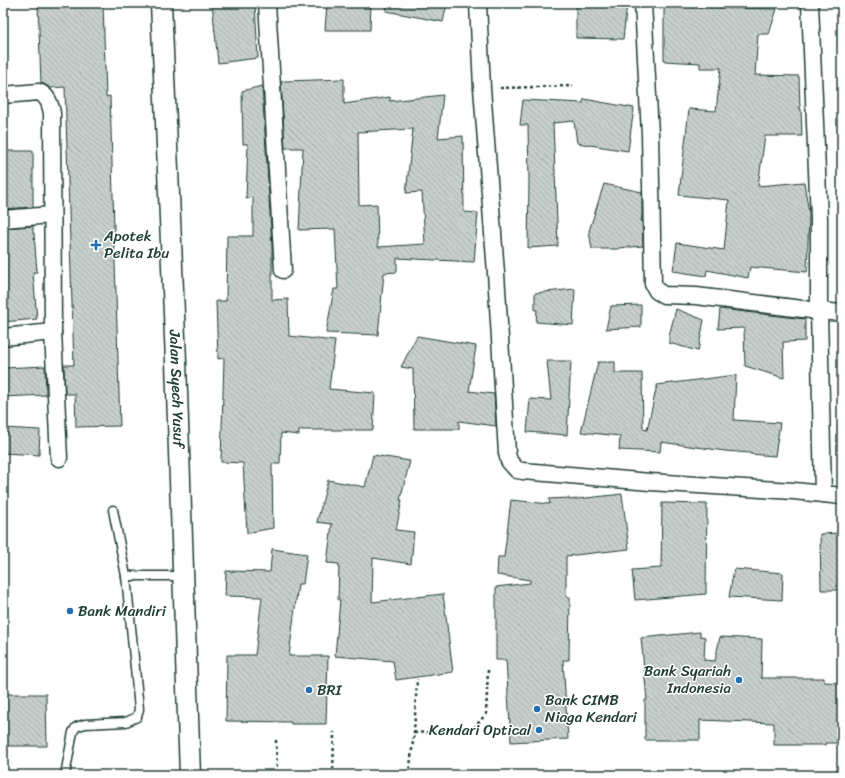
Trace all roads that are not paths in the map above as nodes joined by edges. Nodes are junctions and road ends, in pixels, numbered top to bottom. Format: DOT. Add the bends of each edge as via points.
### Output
graph roads {
  1 [pos="161,3"];
  2 [pos="267,3"];
  3 [pos="478,3"];
  4 [pos="643,3"];
  5 [pos="810,3"];
  6 [pos="3,95"];
  7 [pos="52,215"];
  8 [pos="3,219"];
  9 [pos="283,270"];
  10 [pos="819,311"];
  11 [pos="842,313"];
  12 [pos="53,332"];
  13 [pos="3,337"];
  14 [pos="59,458"];
  15 [pos="823,494"];
  16 [pos="842,496"];
  17 [pos="113,510"];
  18 [pos="126,576"];
  19 [pos="184,576"];
  20 [pos="65,775"];
  21 [pos="190,775"];
  1 -- 19 [label="street, Jalan Syech Yusuf"];
  2 -- 9 [label="street"];
  3 -- 15 [label="street" via="509,461 517,470 531,472"];
  4 -- 10 [label="street" via="650,134 653,284 657,291 664,295 696,296"];
  5 -- 10 [label="street"];
  6 -- 7 [label="street" via="39,92 48,99 52,113"];
  7 -- 8 [label="street"];
  7 -- 12 [label="street"];
  10 -- 11 [label="street"];
  10 -- 15 [label="street"];
  12 -- 13 [label="street"];
  12 -- 14 [label="street"];
  15 -- 16 [label="street"];
  17 -- 18 [label="lane"];
  18 -- 19 [label="lane"];
  18 -- 20 [label="lane" via="139,709 137,717 126,722 85,724 76,728 73,732"];
  19 -- 21 [label="street, Jalan Syech Yusuf"];
}
